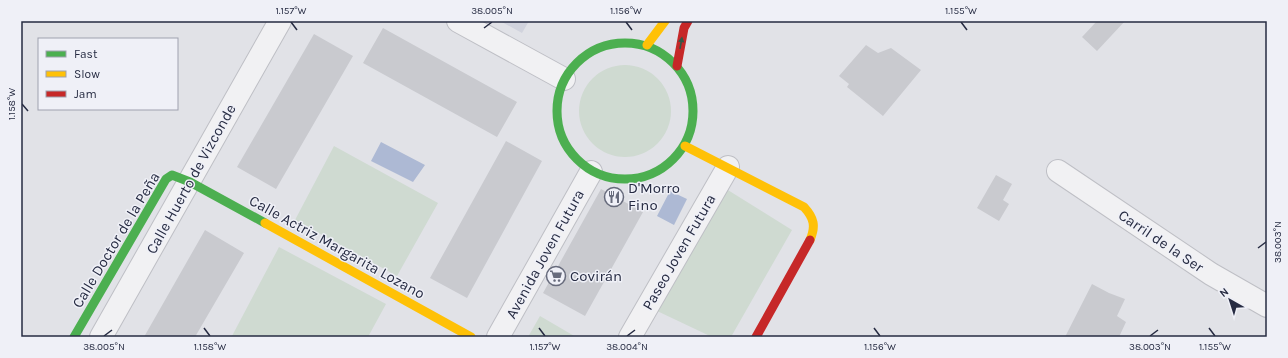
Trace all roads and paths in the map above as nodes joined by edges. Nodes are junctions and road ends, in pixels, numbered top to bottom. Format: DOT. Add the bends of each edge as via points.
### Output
graph roads {
  1 [pos="280,21"];
  2 [pos="458,21"];
  3 [pos="665,21"];
  4 [pos="688,21"];
  5 [pos="646,45"];
  6 [pos="677,66"];
  7 [pos="564,79"];
  8 [pos="685,146"];
  9 [pos="728,167"];
  10 [pos="1058,171"];
  11 [pos="591,172"];
  12 [pos="190,182"];
  13 [pos="1267,306"];
  14 [pos="74,337"];
  15 [pos="101,337"];
  16 [pos="471,337"];
  17 [pos="498,337"];
  18 [pos="630,337"];
  19 [pos="756,337"];
  1 -- 12 [label="street, Calle Huerto de Vizconde"];
  2 -- 7 [label="street"];
  3 -- 5 [label="street"];
  6 -- 4 [label="street, one-way" via="684,28"];
  5 -- 6 [label="street" via="663,53"];
  5 -- 7 [label="street" via="626,42 605,45 581,58"];
  6 -- 8 [label="street" via="691,90 694,119"];
  7 -- 11 [label="street" via="557,99 556,120 562,141 574,158"];
  8 -- 9 [label="street"];
  8 -- 11 [label="street" via="667,166 643,178 616,180"];
  9 -- 18 [label="street, Paseo Joven Futura"];
  9 -- 19 [label="street" via="804,207 813,219 814,225 809,242"];
  10 -- 13 [label="street, Carril de la Ser" via="1211,274"];
  11 -- 17 [label="street, Avenida Joven Futura"];
  12 -- 14 [label="street, Calle Doctor de la Peña" via="174,175 166,179"];
  12 -- 15 [label="street, Calle Huerto de Vizconde"];
  12 -- 16 [label="street, Calle Actriz Margarita Lozano"];
}
